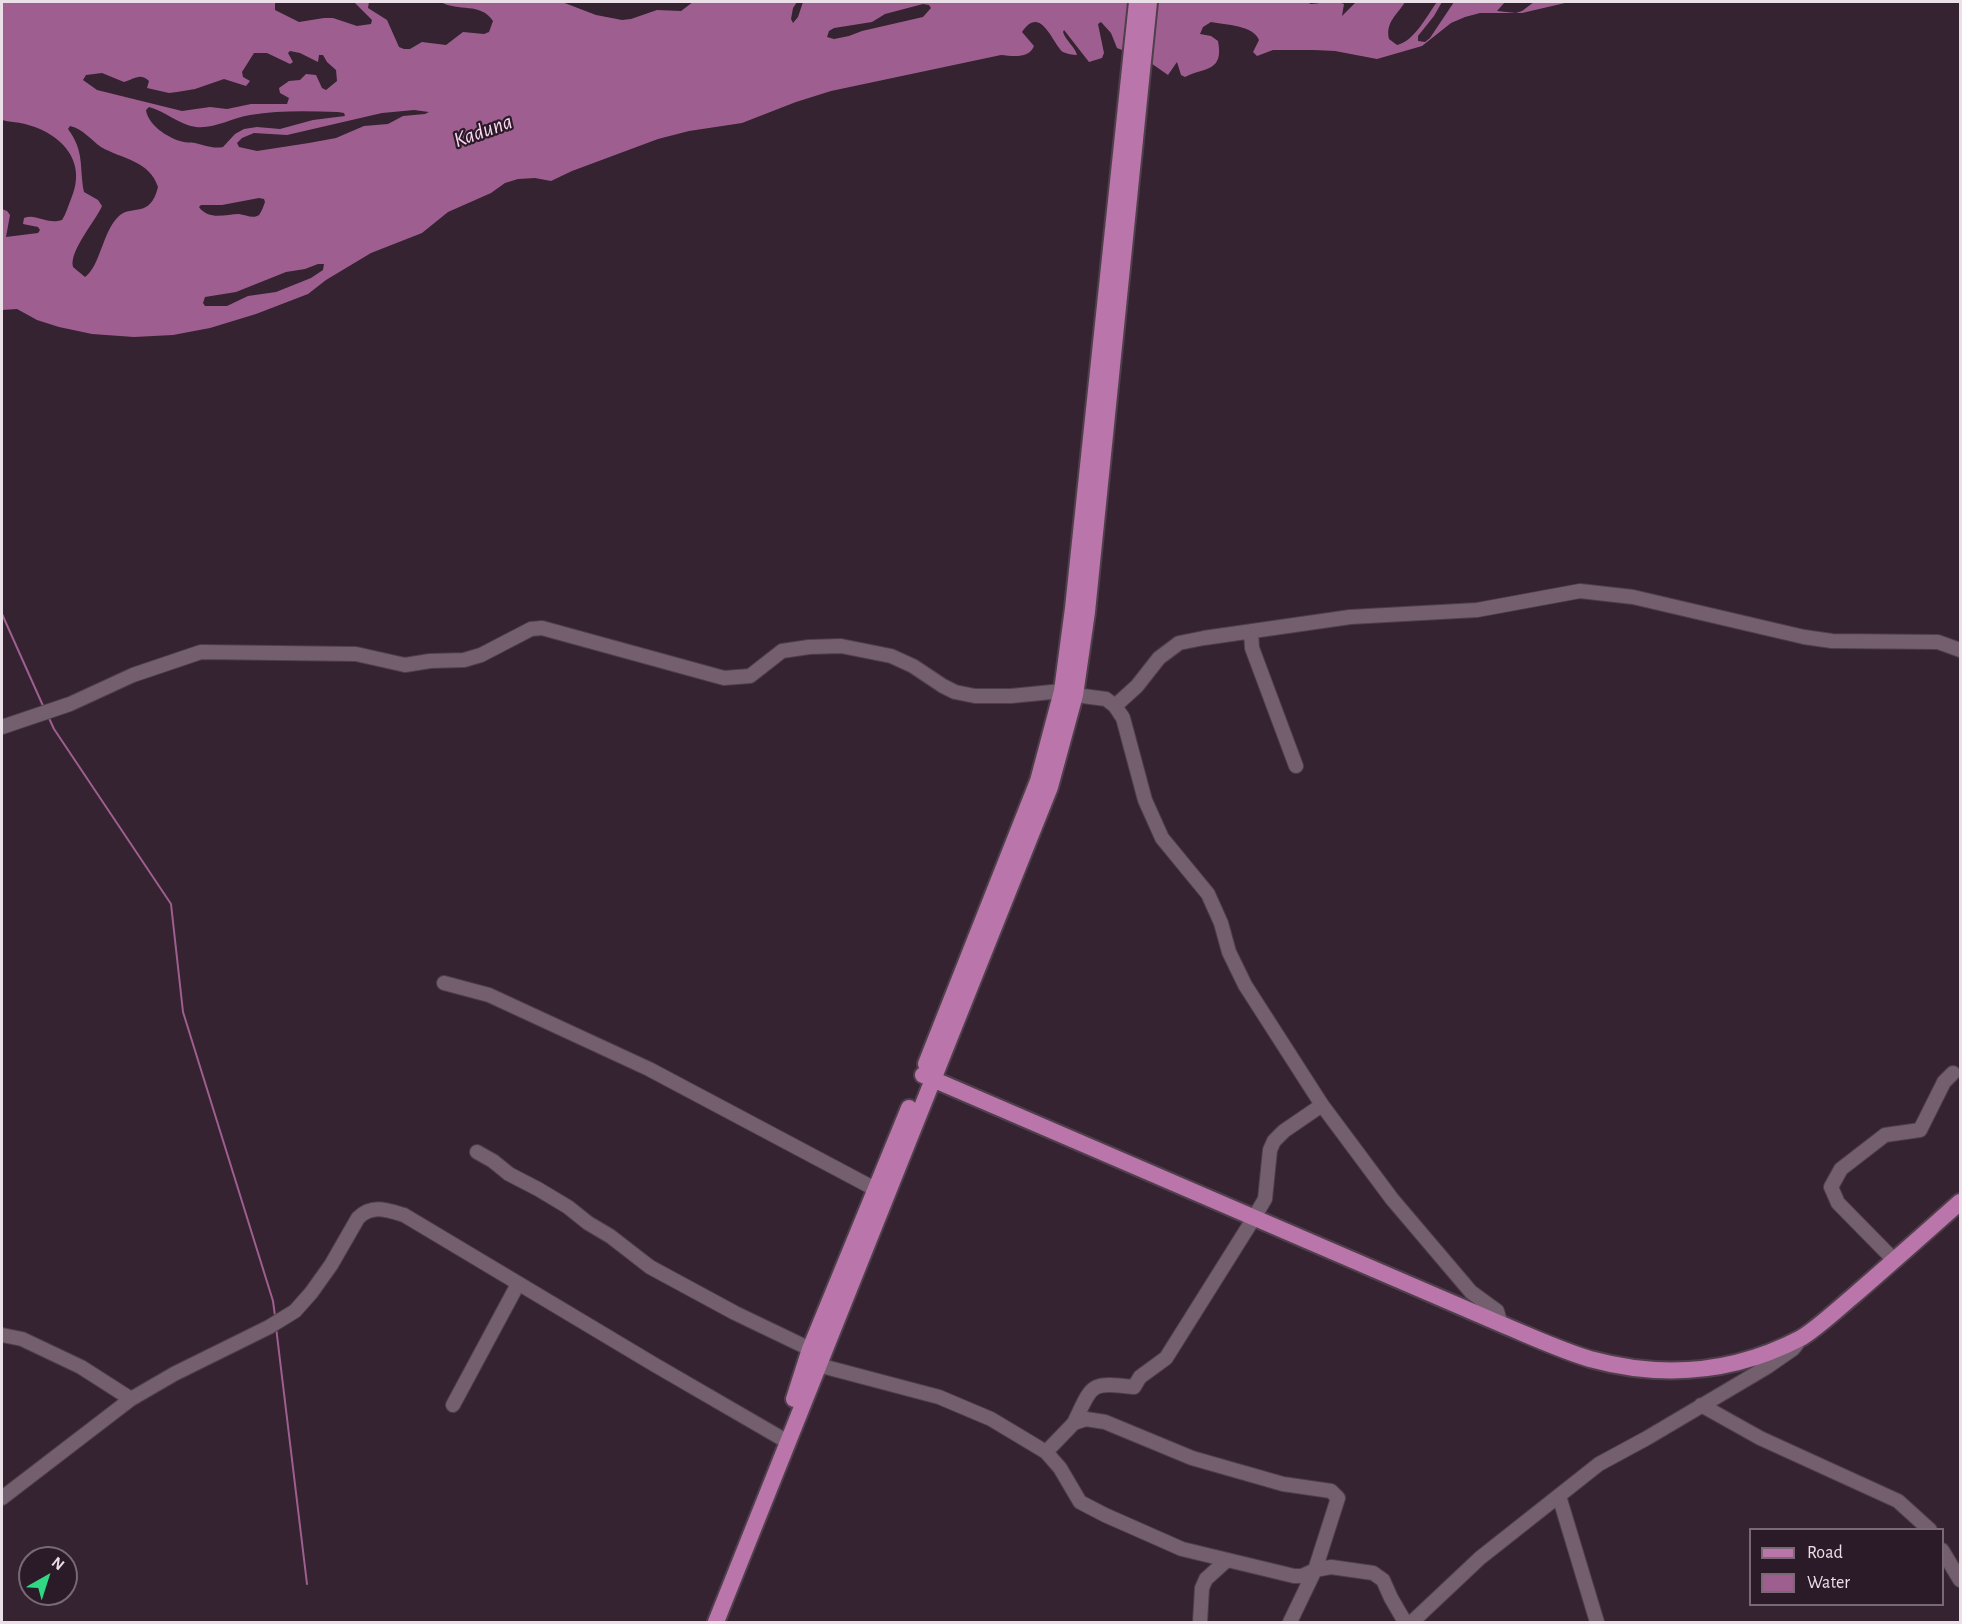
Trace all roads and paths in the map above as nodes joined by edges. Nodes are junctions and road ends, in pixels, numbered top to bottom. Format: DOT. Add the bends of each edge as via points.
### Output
graph roads {
  1 [pos="1137,2"];
  2 [pos="1149,2"];
  3 [pos="1135,78"];
  4 [pos="1251,631"];
  5 [pos="1960,650"];
  6 [pos="1068,693"];
  7 [pos="1115,706"];
  8 [pos="2,727"];
  9 [pos="1296,766"];
  10 [pos="444,983"];
  11 [pos="1955,1071"];
  12 [pos="928,1076"];
  13 [pos="1323,1106"];
  14 [pos="477,1152"];
  15 [pos="875,1189"];
  16 [pos="1960,1202"];
  17 [pos="1254,1218"];
  18 [pos="1894,1260"];
  19 [pos="518,1284"];
  20 [pos="1501,1324"];
  21 [pos="2,1335"];
  22 [pos="1803,1337"];
  23 [pos="810,1349"];
  24 [pos="818,1365"];
  25 [pos="131,1399"];
  26 [pos="453,1405"];
  27 [pos="1701,1406"];
  28 [pos="1074,1423"];
  29 [pos="781,1438"];
  30 [pos="1046,1452"];
  31 [pos="1558,1496"];
  32 [pos="2,1498"];
  33 [pos="1928,1528"];
  34 [pos="1944,1553"];
  35 [pos="1227,1560"];
  36 [pos="1315,1570"];
  37 [pos="1960,1580"];
  38 [pos="707,1623"];
  39 [pos="716,1623"];
  40 [pos="1200,1623"];
  41 [pos="1290,1623"];
  42 [pos="1405,1623"];
  43 [pos="1412,1623"];
  44 [pos="1597,1623"];
  1 -- 3 [label="main road"];
  2 -- 3 [label="main road"];
  3 -- 6 [label="main road" via="1075,596"];
  4 -- 5 [label="street" via="1350,617 1477,610 1580,591 1633,597 1804,637 1938,642"];
  4 -- 7 [label="street" via="1179,643"];
  4 -- 9 [label="street" via="1252,648"];
  6 -- 7 [label="street" via="1106,699"];
  6 -- 8 [label="street" via="975,696 955,692 891,656 841,646 782,651 750,676 724,678 542,628 531,629 464,660 405,665 356,654 201,652"];
  6 -- 12 [label="main road"];
  7 -- 13 [label="street" via="1123,718 1145,800 1162,838 1208,894 1245,985"];
  10 -- 15 [label="street" via="489,995 649,1069"];
  11 -- 18 [label="street" via="1944,1082 1920,1130 1884,1135 1841,1169 1831,1187 1838,1203"];
  12 -- 15 [label="main road"];
  12 -- 17 [label="main road"];
  12 -- 24 [label="main road"];
  13 -- 17 [label="street" via="1274,1141 1269,1150 1265,1199"];
  13 -- 20 [label="street" via="1392,1199 1471,1292 1492,1305"];
  14 -- 23 [label="street" via="568,1207 650,1267"];
  15 -- 23 [label="main road"];
  16 -- 18 [label="main road"];
  17 -- 20 [label="main road"];
  17 -- 28 [label="street" via="1166,1358 1140,1377 1134,1388 1094,1386"];
  18 -- 22 [label="main road"];
  19 -- 25 [label="street" via="404,1215 377,1209 364,1212 331,1265 295,1311"];
  19 -- 26 [label="street"];
  19 -- 29 [label="street"];
  20 -- 22 [label="main road" via="1590,1359 1670,1372 1732,1364"];
  21 -- 25 [label="street" via="22,1339 81,1367"];
  22 -- 27 [label="street" via="1767,1367"];
  23 -- 29 [label="main road"];
  24 -- 30 [label="street" via="939,1397 991,1419"];
  24 -- 39 [label="main road"];
  25 -- 32 [label="street"];
  27 -- 31 [label="street" via="1599,1464"];
  27 -- 33 [label="street" via="1760,1438 1898,1501"];
  28 -- 30 [label="street"];
  28 -- 36 [label="street" via="1086,1419 1105,1422 1192,1458 1282,1484 1331,1491 1338,1498"];
  29 -- 38 [label="main road"];
  30 -- 35 [label="street" via="1060,1467 1080,1502 1090,1508 1182,1549"];
  31 -- 43 [label="street" via="1480,1558"];
  31 -- 44 [label="street"];
  34 -- 37 [label="street"];
  35 -- 36 [label="street" via="1294,1576"];
  35 -- 40 [label="street" via="1206,1579 1202,1588"];
  36 -- 41 [label="street"];
  36 -- 42 [label="street" via="1331,1567 1373,1573 1383,1580"];
}
